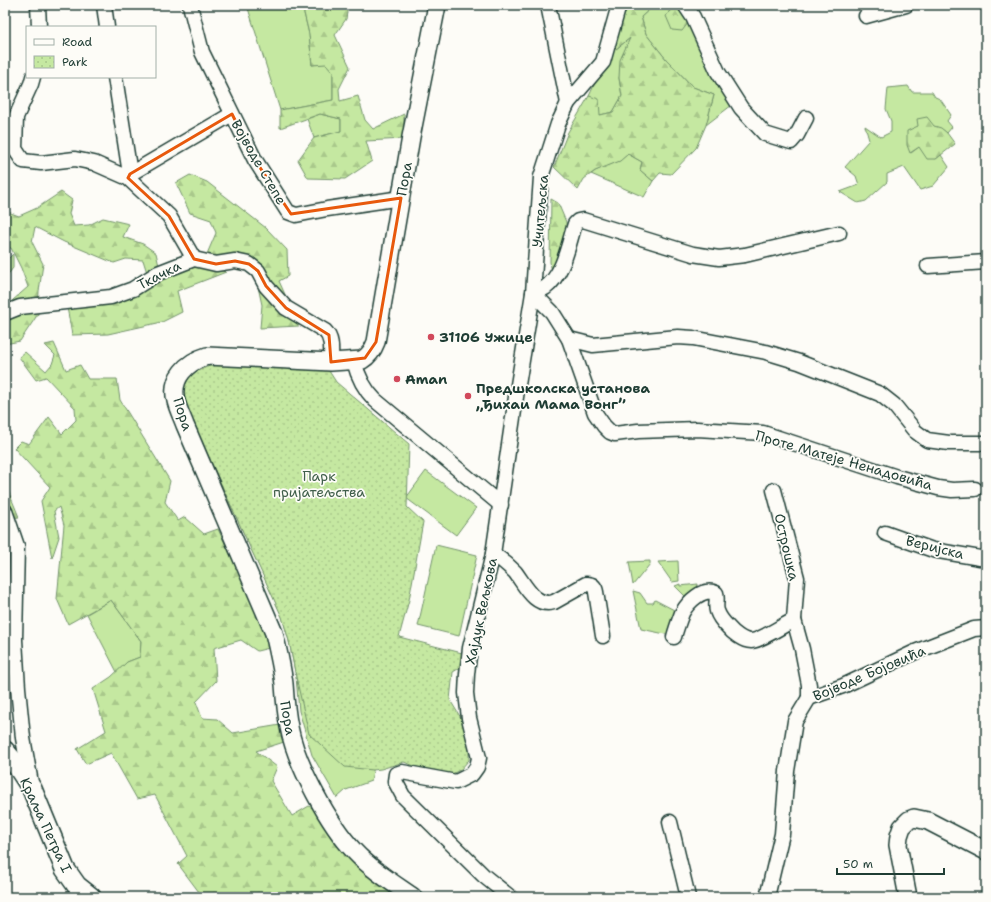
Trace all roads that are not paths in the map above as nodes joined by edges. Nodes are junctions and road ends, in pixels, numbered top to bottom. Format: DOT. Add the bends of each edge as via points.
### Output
graph roads {
  1 [pos="38,5"];
  2 [pos="104,5"];
  3 [pos="190,5"];
  4 [pos="437,5"];
  5 [pos="548,5"];
  6 [pos="618,5"];
  7 [pos="685,5"];
  8 [pos="906,5"];
  9 [pos="866,16"];
  10 [pos="39,26"];
  11 [pos="107,26"];
  12 [pos="33,78"];
  13 [pos="115,78"];
  14 [pos="568,103"];
  15 [pos="232,114"];
  16 [pos="806,118"];
  17 [pos="129,176"];
  18 [pos="401,198"];
  19 [pos="839,233"];
  20 [pos="194,259"];
  21 [pos="986,262"];
  22 [pos="928,266"];
  23 [pos="534,293"];
  24 [pos="5,313"];
  25 [pos="569,339"];
  26 [pos="354,361"];
  27 [pos="331,362"];
  28 [pos="986,443"];
  29 [pos="975,489"];
  30 [pos="774,490"];
  31 [pos="501,505"];
  32 [pos="5,511"];
  33 [pos="885,534"];
  34 [pos="493,554"];
  35 [pos="986,559"];
  36 [pos="794,620"];
  37 [pos="986,628"];
  38 [pos="603,636"];
  39 [pos="674,637"];
  40 [pos="808,698"];
  41 [pos="5,751"];
  42 [pos="32,789"];
  43 [pos="670,822"];
  44 [pos="986,851"];
  45 [pos="91,897"];
  46 [pos="413,897"];
  47 [pos="510,897"];
  48 [pos="688,897"];
  49 [pos="767,897"];
  50 [pos="908,897"];
  1 -- 10 [label="street"];
  2 -- 11 [label="street"];
  3 -- 15 [label="street, Војводе Степе" via="202,52"];
  4 -- 18 [label="street, Пора"];
  5 -- 14 [label="street"];
  6 -- 14 [label="street, Учитељска" via="603,62"];
  7 -- 16 [label="street" via="718,72 741,108 765,134 791,142"];
  8 -- 9 [label="street"];
  12 -- 17 [label="street" via="16,117 15,148 24,161 41,163 75,158"];
  13 -- 17 [label="street"];
  14 -- 23 [label="street, Учитељска" via="558,124 541,177"];
  15 -- 17 [label="street"];
  15 -- 18 [label="street, Војводе Степе" via="255,160 272,184 284,208 291,214 296,216"];
  17 -- 20 [label="street" via="169,216"];
  18 -- 26 [label="street, Пора" via="376,342 366,358"];
  19 -- 23 [label="street" via="745,255 719,258 693,254 584,220 578,221 556,277 545,288"];
  20 -- 24 [label="street, Ткачка" via="158,273 132,289 111,297 20,307"];
  20 -- 27 [label="street, Ткачка" via="216,264 235,261 249,264 258,271 266,286 286,308 325,330 331,341"];
  21 -- 22 [label="street"];
  23 -- 25 [label="street, Проте Матеје Ненадовића" via="552,312"];
  23 -- 31 [label="street, Хајдук Вељкова"];
  25 -- 28 [label="street" via="593,345 678,337 766,352 799,362 880,394 927,440"];
  25 -- 29 [label="street, Проте Матеје Ненадовића" via="595,413 610,432 619,434 697,429 763,433 938,488"];
  26 -- 27 [label="street, Пора"];
  26 -- 31 [label="street" via="357,374 375,400"];
  27 -- 46 [label="street, Пора" via="207,356 191,362 182,372 176,384 176,400 274,634 281,664 289,727 308,780 335,827 354,852"];
  30 -- 36 [label="street, Острошка" via="797,578"];
  31 -- 34 [label="street, Хајдук Вељкова"];
  32 -- 42 [label="street" via="17,546 18,688"];
  33 -- 35 [label="street, Веријска" via="933,550"];
  34 -- 38 [label="street" via="509,566 528,591 544,603 554,602 586,584 593,585"];
  34 -- 47 [label="street, Хајдук Вељкова" via="470,648 467,674 466,693 479,758 477,767 472,774 456,782 402,772 396,774 395,781 403,796 484,876"];
  36 -- 39 [label="street" via="750,641 730,630 717,611 716,593 706,591 683,611"];
  36 -- 40 [label="street, Острошка" via="809,685"];
  37 -- 40 [label="street, Војводе Бојовића" via="974,629 915,652 842,686"];
  40 -- 49 [label="street, Војводе Бојовића" via="795,721 787,771 782,834"];
  41 -- 42 [label="main road, Краља Петра I"];
  42 -- 45 [label="main road, Краља Петра I" via="65,869 78,886"];
  43 -- 48 [label="street"];
  44 -- 50 [label="street" via="928,821 914,818 909,820 902,827 898,845"];
}
